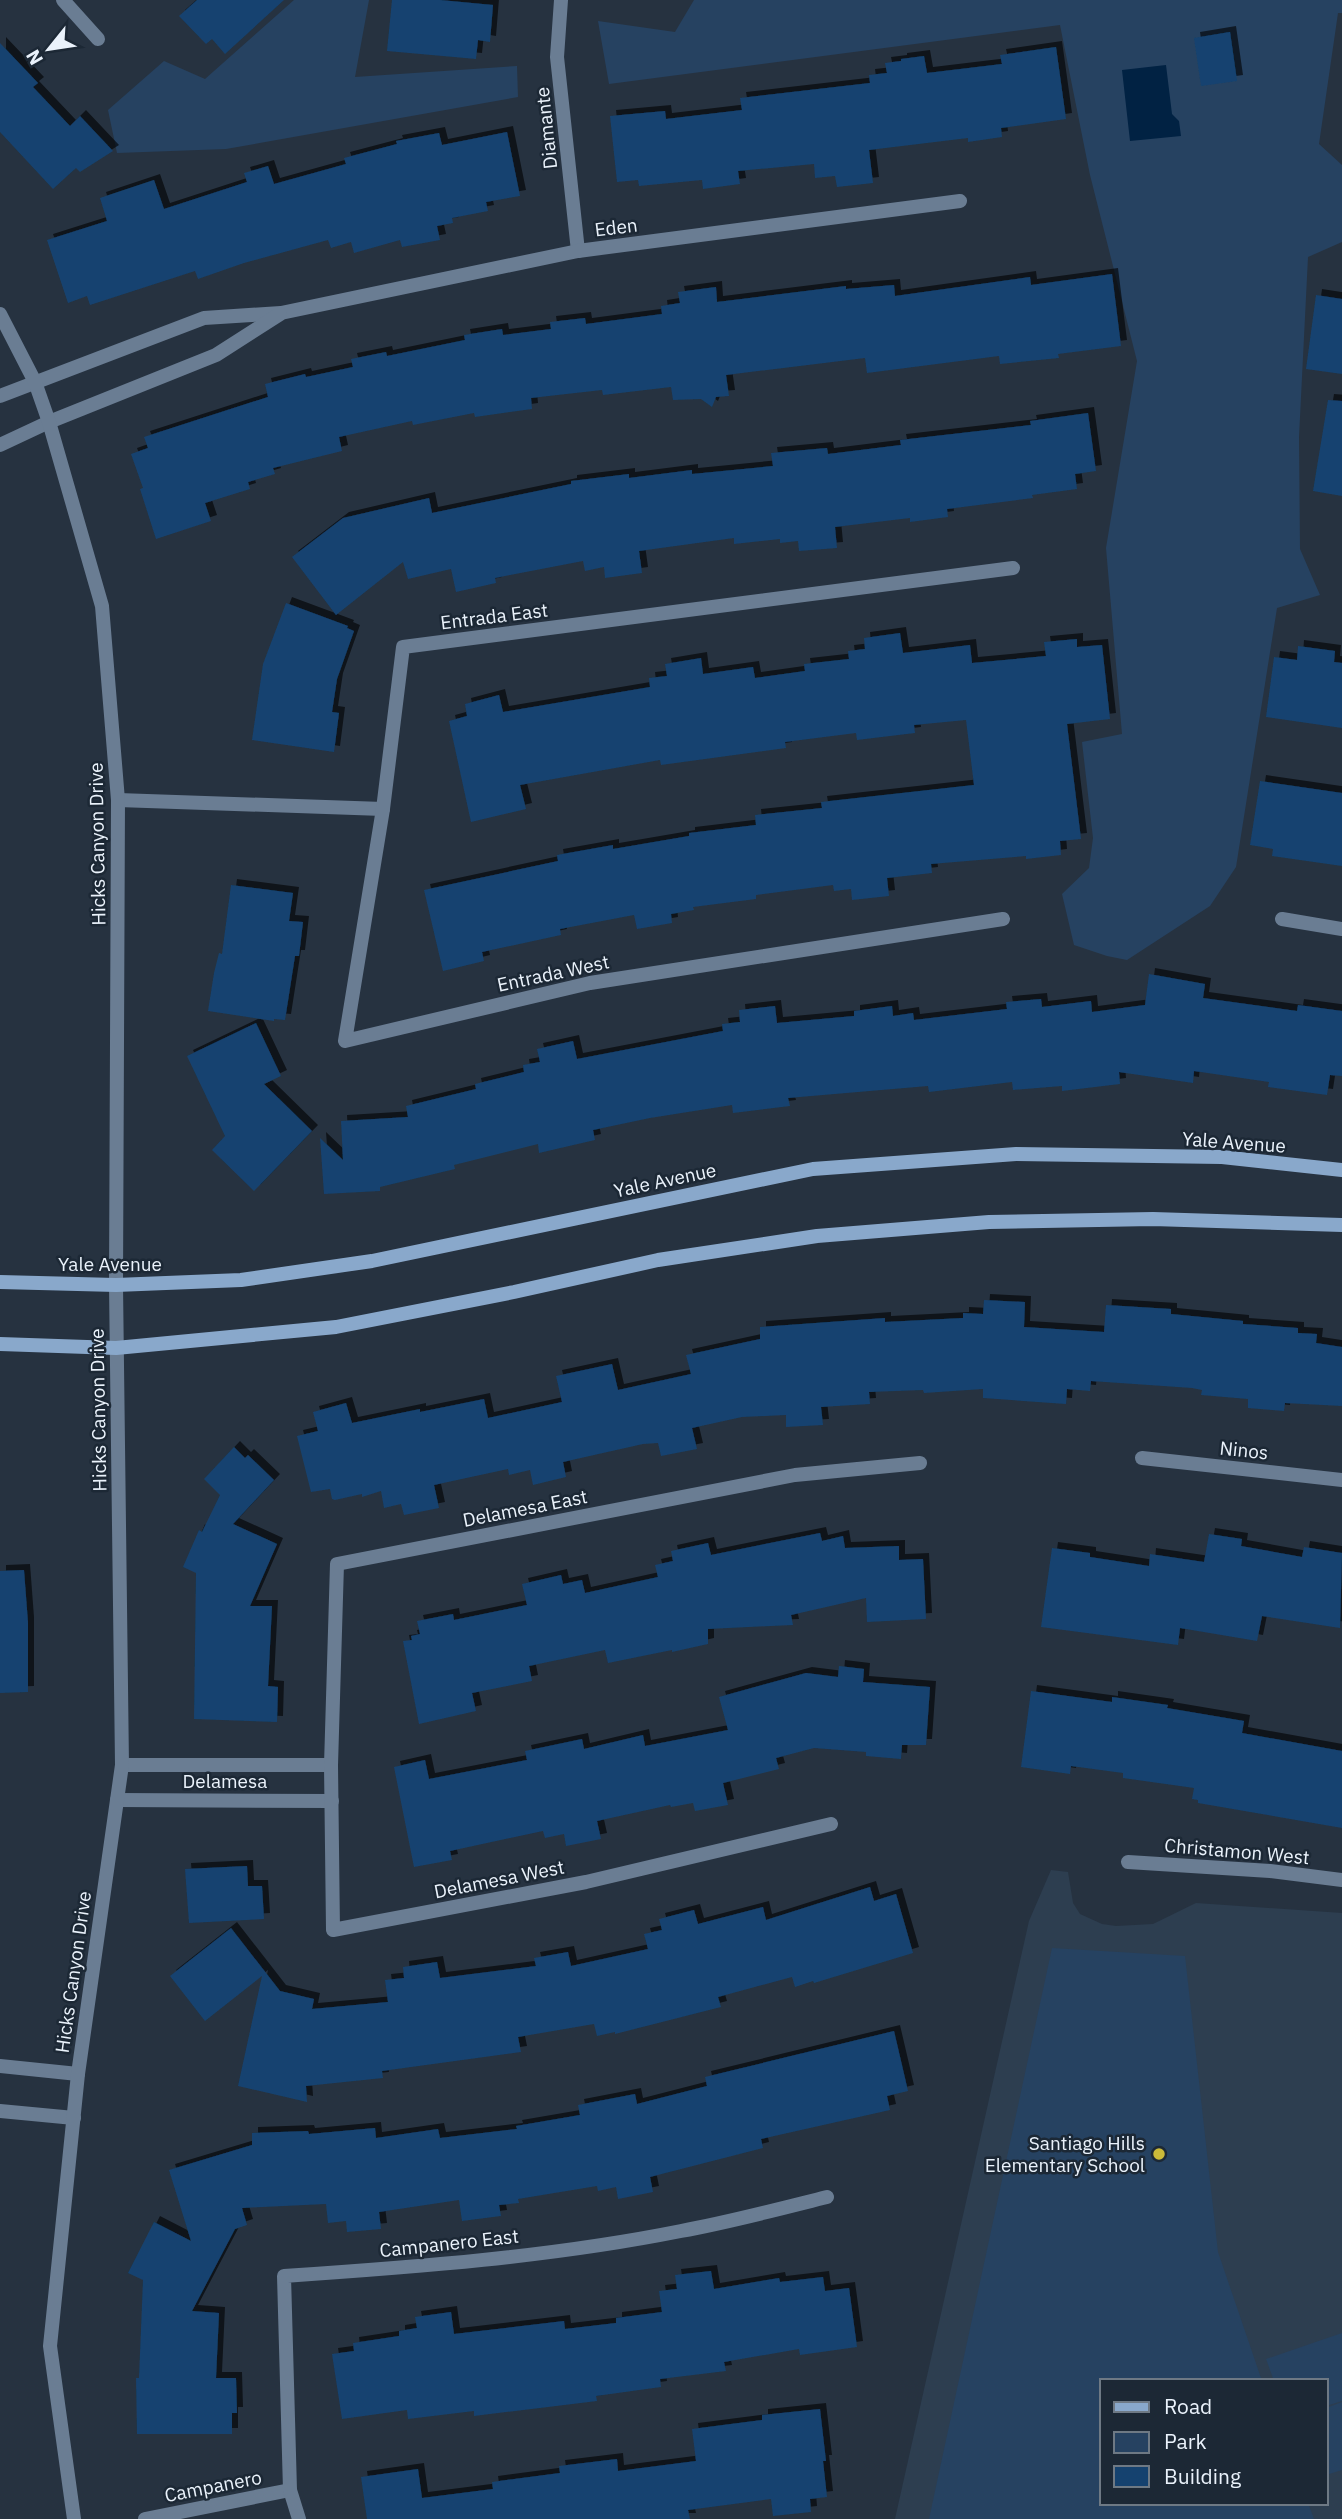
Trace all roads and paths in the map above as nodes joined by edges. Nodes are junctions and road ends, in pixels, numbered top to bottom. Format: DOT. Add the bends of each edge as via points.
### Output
graph roads {
  1 [pos="63,0"];
  2 [pos="561,0"];
  3 [pos="98,39"];
  4 [pos="960,201"];
  5 [pos="578,251"];
  6 [pos="281,313"];
  7 [pos="0,314"];
  8 [pos="35,382"];
  9 [pos="0,396"];
  10 [pos="50,422"];
  11 [pos="0,445"];
  12 [pos="1013,568"];
  13 [pos="118,800"];
  14 [pos="383,809"];
  15 [pos="1003,919"];
  16 [pos="1282,919"];
  17 [pos="1342,929"];
  18 [pos="1342,1170"];
  19 [pos="1342,1225"];
  20 [pos="0,1282"];
  21 [pos="116,1285"];
  22 [pos="0,1344"];
  23 [pos="116,1349"];
  24 [pos="1142,1458"];
  25 [pos="920,1463"];
  26 [pos="1342,1480"];
  27 [pos="122,1765"];
  28 [pos="331,1765"];
  29 [pos="117,1800"];
  30 [pos="332,1801"];
  31 [pos="831,1824"];
  32 [pos="1129,1862"];
  33 [pos="1342,1880"];
  34 [pos="0,2066"];
  35 [pos="78,2074"];
  36 [pos="0,2111"];
  37 [pos="74,2118"];
  38 [pos="827,2197"];
  39 [pos="290,2490"];
  40 [pos="74,2519"];
  41 [pos="145,2519"];
  42 [pos="299,2519"];
  1 -- 3 [label="street"];
  2 -- 5 [label="street, Diamante" via="557,57"];
  4 -- 5 [label="street, Eden"];
  5 -- 6 [label="street, Eden"];
  6 -- 8 [label="street, Eden" via="204,318"];
  6 -- 10 [label="street, Eden" via="216,355"];
  7 -- 8 [label="street, Hicks Canyon Drive"];
  8 -- 9 [label="street, Eden"];
  8 -- 10 [label="street, Hicks Canyon Drive"];
  10 -- 11 [label="street, Eden"];
  10 -- 13 [label="street, Hicks Canyon Drive" via="102,607"];
  12 -- 14 [label="street, Entrada East" via="403,648"];
  13 -- 14 [label="street"];
  13 -- 21 [label="street, Hicks Canyon Drive"];
  14 -- 15 [label="street, Entrada West" via="345,1041 590,983"];
  16 -- 17 [label="street"];
  18 -- 21 [label="main road, Yale Avenue" via="1222,1157 1016,1154 813,1169 372,1261 241,1280"];
  19 -- 23 [label="main road" via="1153,1219 989,1222 817,1236 658,1260 336,1327"];
  20 -- 21 [label="main road, Yale Avenue"];
  21 -- 23 [label="street, Hicks Canyon Drive"];
  22 -- 23 [label="main road"];
  23 -- 27 [label="street, Hicks Canyon Drive"];
  24 -- 26 [label="street, Ninos"];
  25 -- 28 [label="street, Delamesa East" via="795,1475 337,1564"];
  27 -- 28 [label="street, Delamesa"];
  27 -- 29 [label="street, Hicks Canyon Drive"];
  28 -- 30 [label="street, Delamesa West"];
  29 -- 30 [label="street, Delamesa"];
  29 -- 35 [label="street, Hicks Canyon Drive"];
  30 -- 31 [label="street, Delamesa West" via="334,1930 586,1882"];
  32 -- 33 [label="street, Christamon West"];
  34 -- 35 [label="street"];
  35 -- 37 [label="street, Hicks Canyon Drive"];
  36 -- 37 [label="street"];
  37 -- 40 [label="street, Hicks Canyon Drive" via="50,2346"];
  38 -- 39 [label="street, Campanero East" via="681,2231 536,2254 284,2276"];
  39 -- 41 [label="street, Campanero"];
  39 -- 42 [label="street"];
}
